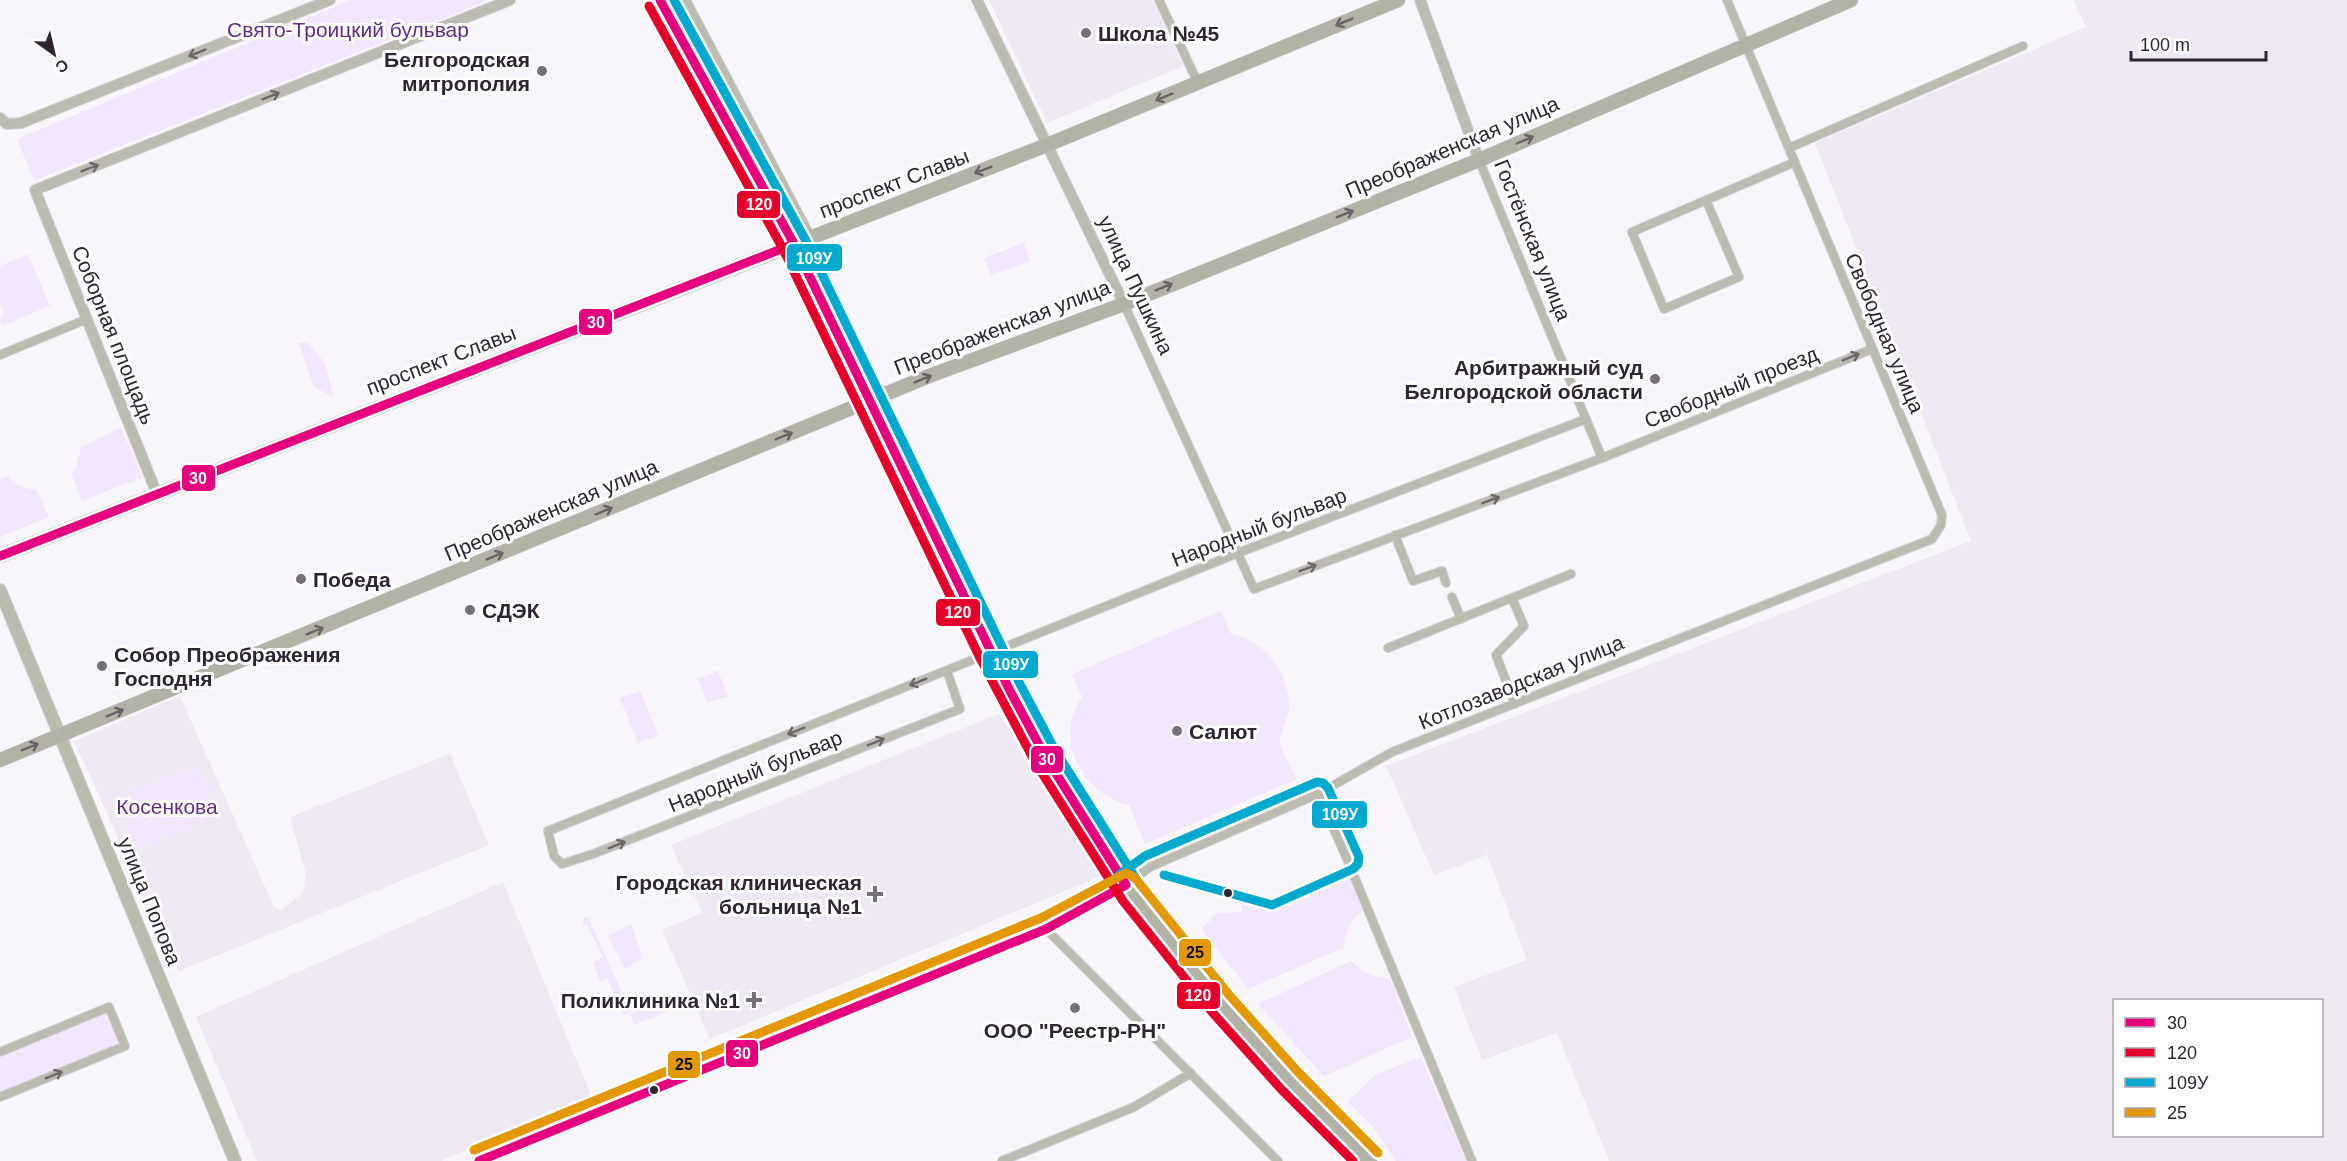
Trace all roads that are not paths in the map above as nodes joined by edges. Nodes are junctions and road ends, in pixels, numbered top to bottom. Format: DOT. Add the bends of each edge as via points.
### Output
graph roads {
  1 [pos="330,0"];
  2 [pos="510,0"];
  3 [pos="660,0"];
  4 [pos="686,0"];
  5 [pos="977,0"];
  6 [pos="1160,0"];
  7 [pos="1398,0"];
  8 [pos="1420,0"];
  9 [pos="1727,0"];
  10 [pos="1851,0"];
  11 [pos="1746,46"];
  12 [pos="2023,46"];
  13 [pos="1198,83"];
  14 [pos="0,118"];
  15 [pos="1047,145"];
  16 [pos="1789,148"];
  17 [pos="1479,160"];
  18 [pos="1795,162"];
  19 [pos="1706,200"];
  20 [pos="812,237"];
  21 [pos="794,244"];
  22 [pos="1124,303"];
  23 [pos="87,319"];
  24 [pos="1872,349"];
  25 [pos="0,355"];
  26 [pos="869,402"];
  27 [pos="1586,419"];
  28 [pos="1602,458"];
  29 [pos="157,494"];
  30 [pos="1938,532"];
  31 [pos="1395,535"];
  32 [pos="1238,554"];
  33 [pos="0,555"];
  34 [pos="1571,574"];
  35 [pos="1446,583"];
  36 [pos="0,590"];
  37 [pos="1452,597"];
  38 [pos="1512,598"];
  39 [pos="1461,619"];
  40 [pos="1388,648"];
  41 [pos="991,653"];
  42 [pos="947,671"];
  43 [pos="1515,704"];
  44 [pos="61,735"];
  45 [pos="0,760"];
  46 [pos="1318,794"];
  47 [pos="1128,887"];
  48 [pos="1046,929"];
  49 [pos="0,1052"];
  50 [pos="1191,1073"];
  51 [pos="0,1097"];
  52 [pos="235,1161"];
  53 [pos="479,1161"];
  54 [pos="1002,1161"];
  55 [pos="1278,1161"];
  56 [pos="1370,1161"];
  57 [pos="1472,1161"];
  1 -- 14 [label="street, one-way" via="21,123 7,124"];
  23 -- 2 [label="street, Соборная площадь, one-way" via="35,190"];
  3 -- 21 [label="main road"];
  4 -- 20 [label="street"];
  5 -- 15 [label="street, улица Пушкина"];
  6 -- 13 [label="street"];
  7 -- 13 [label="main road, проспект Славы, one-way"];
  8 -- 17 [label="street, Гостёнская улица"];
  9 -- 11 [label="street, Свободная улица"];
  10 -- 11 [label="main road, Преображенская улица"];
  11 -- 16 [label="street, Свободная улица"];
  17 -- 11 [label="main road, Преображенская улица, one-way"];
  12 -- 16 [label="street"];
  13 -- 15 [label="main road, проспект Славы, one-way"];
  15 -- 20 [label="main road, проспект Славы, one-way"];
  15 -- 22 [label="street, улица Пушкина"];
  16 -- 18 [label="street, Свободная улица"];
  22 -- 17 [label="main road, Преображенская улица, one-way"];
  17 -- 27 [label="street, Гостёнская улица"];
  18 -- 19 [label="street"];
  18 -- 24 [label="street, Свободная улица"];
  19 -- 19 [label="street" via="1632,232 1664,309 1739,277"];
  20 -- 21 [label="main road, проспект Славы"];
  21 -- 26 [label="main road"];
  21 -- 29 [label="main road, проспект Славы"];
  26 -- 22 [label="main road, Преображенская улица, one-way"];
  22 -- 32 [label="street, улица Пушкина"];
  23 -- 25 [label="street"];
  23 -- 29 [label="street, Соборная площадь"];
  28 -- 24 [label="street, Свободный проезд, one-way"];
  24 -- 30 [label="street, Свободная улица" via="1942,515"];
  26 -- 41 [label="main road"];
  44 -- 26 [label="main road, Преображенская улица, one-way"];
  27 -- 28 [label="street, Гостёнская улица"];
  27 -- 32 [label="street, Народный бульвар"];
  31 -- 28 [label="street, one-way"];
  29 -- 33 [label="main road, проспект Славы"];
  30 -- 43 [label="street, Котлозаводская улица" via="1932,539"];
  32 -- 31 [label="street, улица Пушкина, one-way" via="1254,589"];
  31 -- 35 [label="street" via="1413,582 1442,571"];
  32 -- 41 [label="street, Народный бульвар"];
  34 -- 38 [label="street"];
  36 -- 44 [label="main road, улица Попова"];
  37 -- 39 [label="street"];
  38 -- 39 [label="street"];
  38 -- 43 [label="street" via="1524,626 1496,655"];
  39 -- 40 [label="street"];
  41 -- 42 [label="street, Народный бульвар"];
  41 -- 47 [label="main road" via="1045,756"];
  42 -- 42 [label="street, Народный бульвар, one-way" via="548,831 554,856 561,864 593,854 960,709"];
  43 -- 46 [label="street, Котлозаводская улица" via="1392,752"];
  45 -- 44 [label="main road, Преображенская улица, one-way"];
  44 -- 52 [label="main road, улица Попова"];
  46 -- 47 [label="street, Котлозаводская улица" via="1150,867"];
  46 -- 57 [label="street"];
  47 -- 48 [label="main road"];
  47 -- 56 [label="main road" via="1221,1004"];
  48 -- 50 [label="street"];
  48 -- 53 [label="main road"];
  51 -- 49 [label="street, one-way" via="125,1046 109,1007"];
  50 -- 54 [label="street" via="1134,1107"];
  50 -- 55 [label="street"];
}
